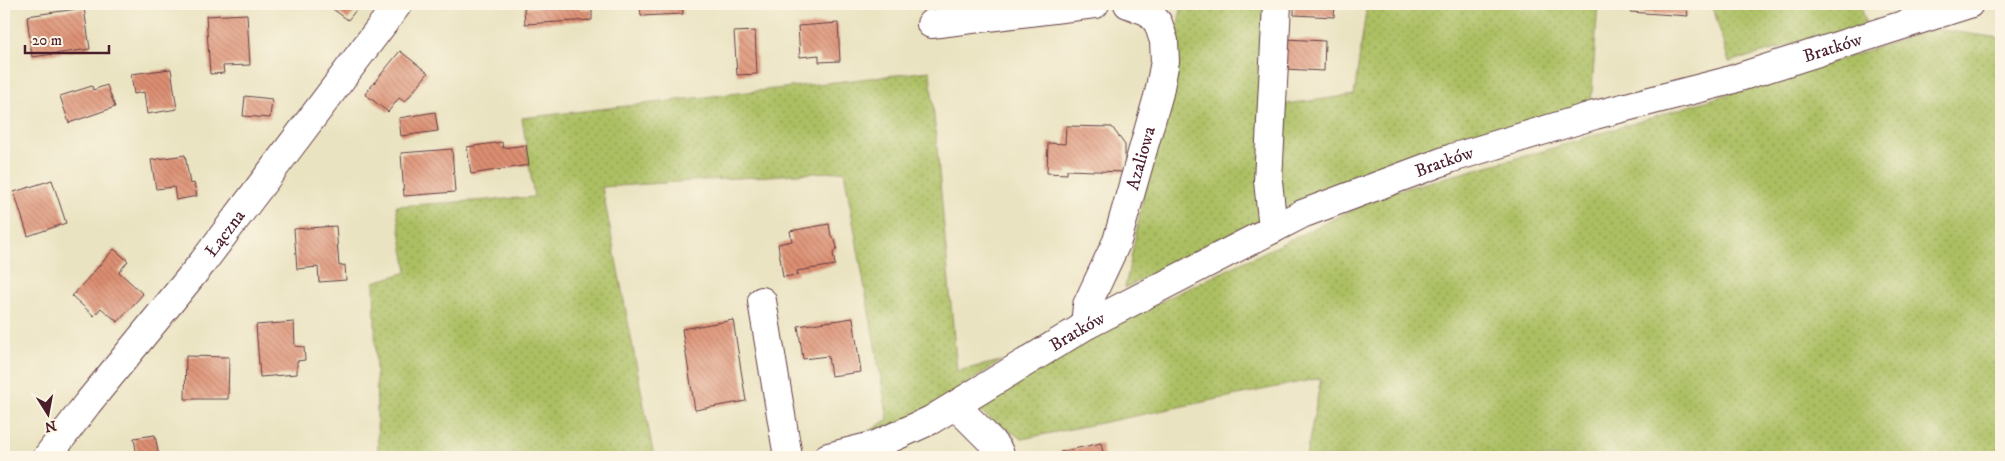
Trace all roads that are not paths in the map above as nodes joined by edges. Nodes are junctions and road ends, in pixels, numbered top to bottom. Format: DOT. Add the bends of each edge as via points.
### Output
graph roads {
  1 [pos="398,4"];
  2 [pos="1095,4"];
  3 [pos="1128,4"];
  4 [pos="1277,4"];
  5 [pos="1969,4"];
  6 [pos="931,24"];
  7 [pos="1273,229"];
  8 [pos="762,301"];
  9 [pos="1085,326"];
  10 [pos="956,406"];
  11 [pos="47,457"];
  12 [pos="788,457"];
  13 [pos="828,457"];
  14 [pos="1001,457"];
  1 -- 11 [label="street, Łączna" via="203,262"];
  2 -- 6 [label="street"];
  3 -- 9 [label="street, Azaliowa" via="1149,12 1158,23 1164,41 1165,61 1160,93 1117,241 1087,305"];
  4 -- 7 [label="street" via="1268,181"];
  5 -- 7 [label="street, Bratków" via="1724,82 1595,115 1452,158 1302,214"];
  7 -- 9 [label="street, Bratków"];
  8 -- 12 [label="street"];
  9 -- 10 [label="street, Bratków"];
  10 -- 13 [label="street, Bratków" via="900,436"];
  10 -- 14 [label="street" via="991,441"];
}
